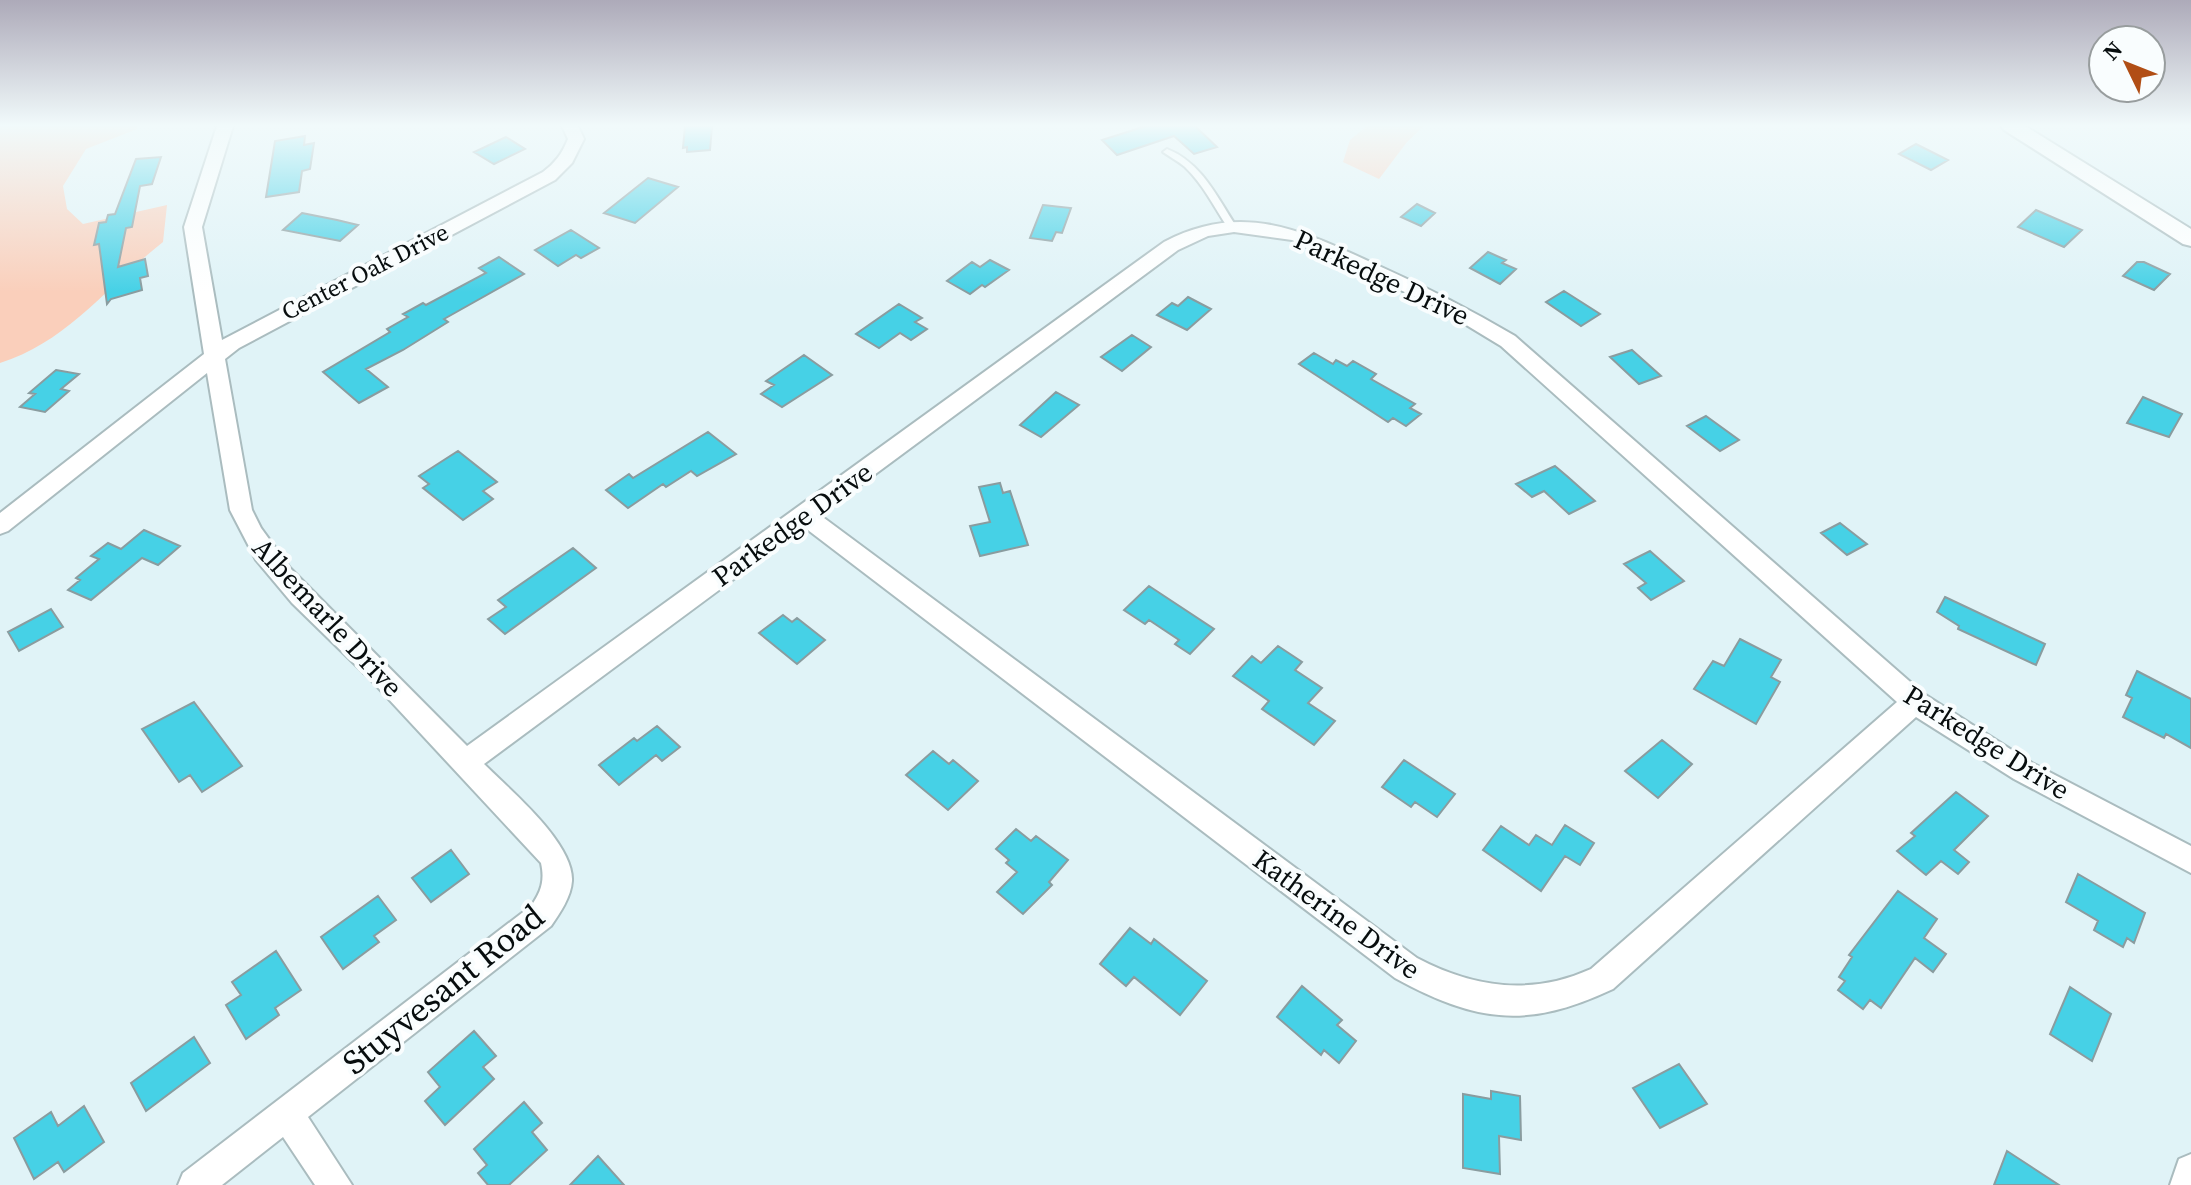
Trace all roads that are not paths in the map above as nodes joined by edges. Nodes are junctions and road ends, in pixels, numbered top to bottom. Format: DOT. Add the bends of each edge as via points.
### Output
graph roads {
  1 [pos="206,181"];
  2 [pos="539,181"];
  3 [pos="1200,181"];
  4 [pos="2099,181"];
  5 [pos="1231,226"];
  6 [pos="2191,239"];
  7 [pos="213,356"];
  8 [pos="804,515"];
  9 [pos="0,525"];
  10 [pos="1915,702"];
  11 [pos="466,762"];
  12 [pos="2191,860"];
  13 [pos="286,1114"];
  14 [pos="2191,1171"];
  15 [pos="195,1185"];
  16 [pos="335,1185"];
  17 [pos="2187,1185"];
  1 -- 7 [label="street" via="193,227"];
  2 -- 7 [label="street, Center Oak Drive" via="247,333"];
  3 -- 5 [label="lane"];
  4 -- 6 [label="street"];
  5 -- 8 [label="street, Parkedge Drive" via="1203,231 1171,246"];
  5 -- 10 [label="street, Parkedge Drive" via="1276,229 1315,242 1442,302 1508,341"];
  7 -- 9 [label="street, Center Oak Drive"];
  7 -- 11 [label="street, Albemarle Drive" via="241,510 252,537"];
  8 -- 10 [label="street, Katherine Drive" via="1406,968 1435,985 1491,1002 1552,999 1602,979"];
  8 -- 11 [label="street, Parkedge Drive"];
  10 -- 12 [label="street, Parkedge Drive" via="2023,771"];
  11 -- 13 [label="street, Stuyvesant Road" via="552,855 559,868 553,899 524,930"];
  13 -- 15 [label="street, Stuyvesant Road"];
  13 -- 16 [label="street"];
  14 -- 17 [label="street"];
}
